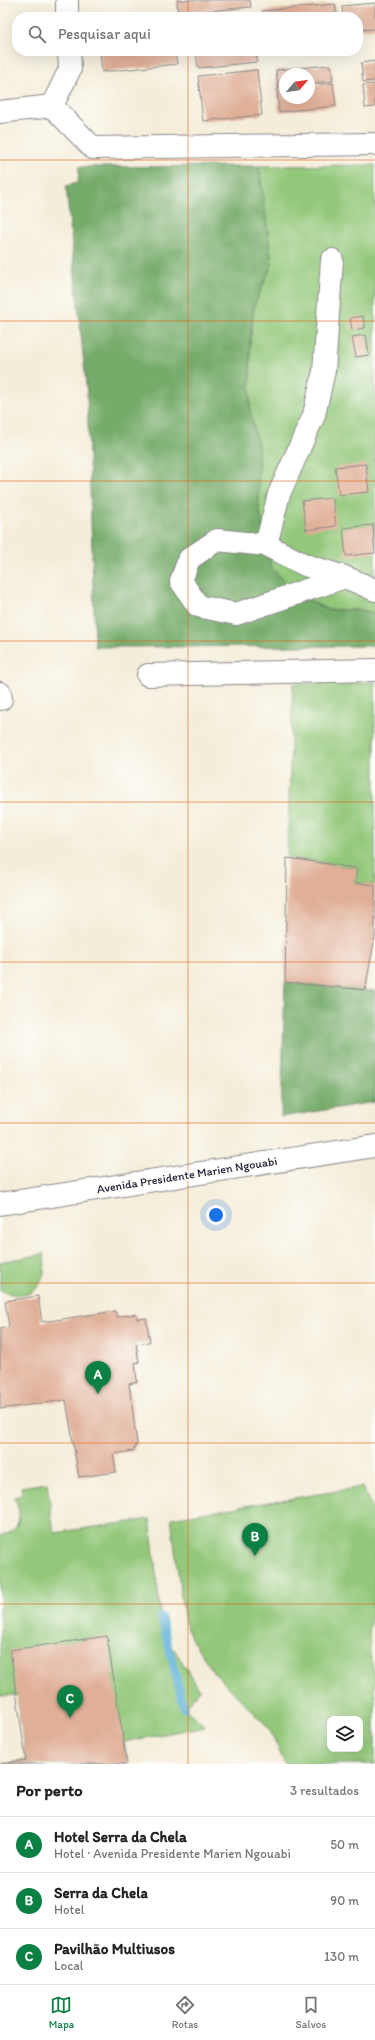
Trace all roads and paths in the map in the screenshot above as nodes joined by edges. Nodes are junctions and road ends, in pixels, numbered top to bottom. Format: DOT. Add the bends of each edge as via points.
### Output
graph roads {
  1 [pos="67,0"];
  2 [pos="68,12"];
  3 [pos="69,56"];
  4 [pos="52,106"];
  5 [pos="0,112"];
  6 [pos="375,144"];
  7 [pos="332,260"];
  8 [pos="266,545"];
  9 [pos="345,577"];
  10 [pos="375,590"];
  11 [pos="375,670"];
  12 [pos="148,675"];
  13 [pos="375,1146"];
  14 [pos="0,1204"];
  1 -- 2 [label="street"];
  3 -- 4 [label="street" via="70,69"];
  4 -- 5 [label="street"];
  4 -- 6 [label="street" via="93,148"];
  7 -- 8 [label="street" via="324,371 314,415 279,494"];
  8 -- 9 [label="street" via="304,565"];
  8 -- 9 [label="street" via="217,540 190,558 181,581 198,606 236,614"];
  9 -- 10 [label="street"];
  11 -- 12 [label="street"];
  13 -- 14 [label="street, Avenida Presidente Marien Ngouabi"];
}
